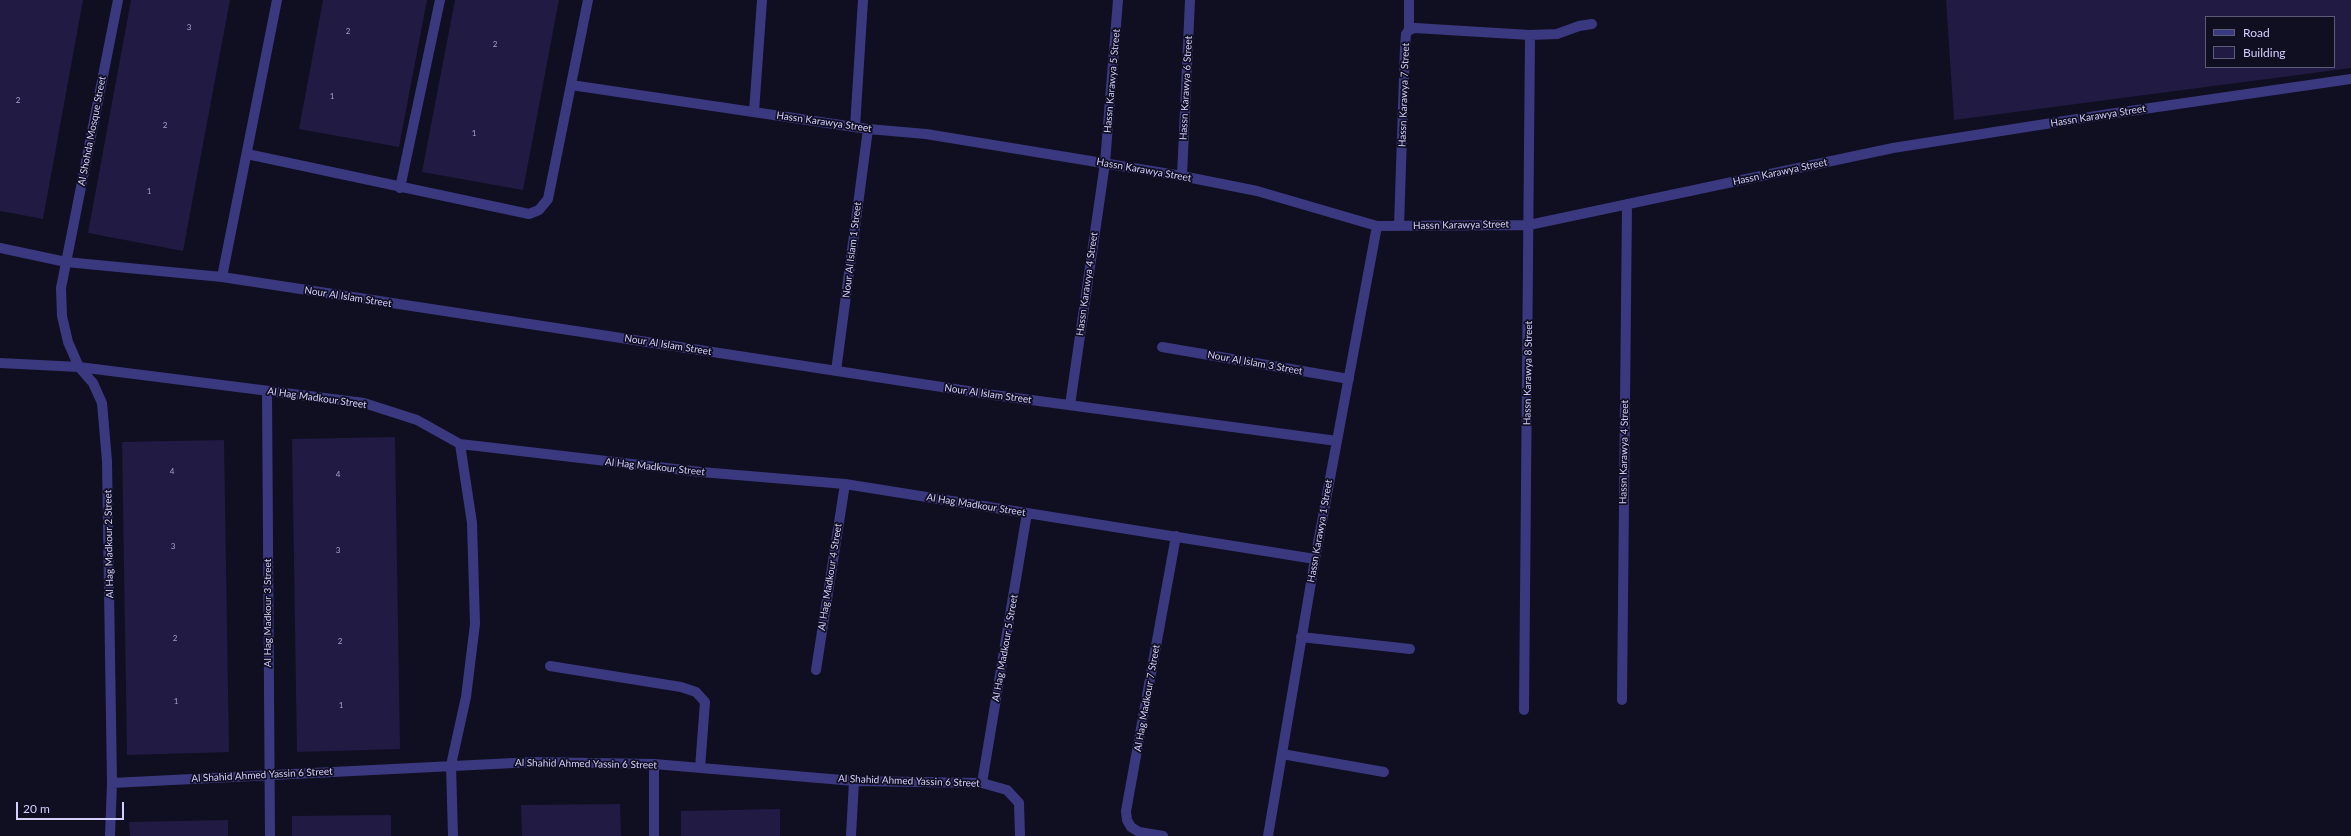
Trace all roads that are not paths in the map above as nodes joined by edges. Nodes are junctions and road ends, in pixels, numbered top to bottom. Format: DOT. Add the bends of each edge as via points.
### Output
graph roads {
  1 [pos="118,0"];
  2 [pos="277,0"];
  3 [pos="440,0"];
  4 [pos="588,0"];
  5 [pos="762,0"];
  6 [pos="863,0"];
  7 [pos="1118,0"];
  8 [pos="1190,0"];
  9 [pos="1409,0"];
  10 [pos="1592,24"];
  11 [pos="1409,30"];
  12 [pos="1530,35"];
  13 [pos="2351,79"];
  14 [pos="571,85"];
  15 [pos="754,112"];
  16 [pos="855,127"];
  17 [pos="868,129"];
  18 [pos="247,154"];
  19 [pos="1105,163"];
  20 [pos="1182,176"];
  21 [pos="400,188"];
  22 [pos="1627,204"];
  23 [pos="1529,225"];
  24 [pos="1377,226"];
  25 [pos="1399,226"];
  26 [pos="0,248"];
  27 [pos="66,262"];
  28 [pos="222,277"];
  29 [pos="1162,347"];
  30 [pos="0,363"];
  31 [pos="79,367"];
  32 [pos="836,371"];
  33 [pos="1349,379"];
  34 [pos="267,391"];
  35 [pos="1070,405"];
  36 [pos="1337,441"];
  37 [pos="460,444"];
  38 [pos="845,484"];
  39 [pos="1027,513"];
  40 [pos="1176,536"];
  41 [pos="1315,559"];
  42 [pos="1301,637"];
  43 [pos="1410,649"];
  44 [pos="550,666"];
  45 [pos="816,670"];
  46 [pos="1622,700"];
  47 [pos="1524,710"];
  48 [pos="1282,754"];
  49 [pos="654,764"];
  50 [pos="451,765"];
  51 [pos="700,768"];
  52 [pos="1384,772"];
  53 [pos="269,775"];
  54 [pos="854,781"];
  55 [pos="982,782"];
  56 [pos="112,783"];
  57 [pos="110,836"];
  58 [pos="270,836"];
  59 [pos="453,836"];
  60 [pos="654,836"];
  61 [pos="851,836"];
  62 [pos="1020,836"];
  63 [pos="1163,836"];
  64 [pos="1268,836"];
  1 -- 27 [label="street, Al Shohda Mosque Street"];
  2 -- 18 [label="street"];
  3 -- 21 [label="street"];
  4 -- 14 [label="street"];
  5 -- 15 [label="street"];
  6 -- 16 [label="street"];
  7 -- 19 [label="street, Hassn Karawya 5 Street"];
  8 -- 20 [label="street, Hassn Karawya 6 Street"];
  9 -- 11 [label="street"];
  10 -- 12 [label="street, Hassn Karawya 7 Street" via="1557,34"];
  11 -- 12 [label="street, Hassn Karawya 7 Street" via="1415,28"];
  11 -- 25 [label="street, Hassn Karawya 7 Street" via="1406,34 1405,47"];
  12 -- 23 [label="street, Hassn Karawya 8 Street"];
  13 -- 22 [label="street, Hassn Karawya Street" via="1893,148"];
  14 -- 15 [label="street, Hassn Karawya Street"];
  14 -- 21 [label="street" via="548,199 539,210 529,214"];
  15 -- 16 [label="street, Hassn Karawya Street"];
  16 -- 17 [label="street, Hassn Karawya Street"];
  17 -- 19 [label="street, Hassn Karawya Street" via="926,134"];
  17 -- 32 [label="street, Nour Al Islam 1 Street"];
  18 -- 21 [label="street"];
  18 -- 28 [label="street"];
  19 -- 20 [label="street, Hassn Karawya Street"];
  19 -- 35 [label="street, Hassn Karawya 4 Street"];
  20 -- 24 [label="street, Hassn Karawya Street" via="1257,191"];
  22 -- 23 [label="street, Hassn Karawya Street"];
  22 -- 46 [label="street, Hassn Karawya 4 Street"];
  23 -- 25 [label="street, Hassn Karawya Street"];
  23 -- 47 [label="street, Hassn Karawya 8 Street"];
  24 -- 25 [label="street, Hassn Karawya Street"];
  24 -- 33 [label="street, Hassn Karawya 1 Street"];
  26 -- 27 [label="street, Nour Al Islam Street"];
  27 -- 28 [label="street, Nour Al Islam Street"];
  27 -- 31 [label="street, Al Hag Madkour 2 Street" via="61,288 62,316 68,342"];
  28 -- 32 [label="street, Nour Al Islam Street"];
  29 -- 33 [label="street, Nour Al Islam 3 Street"];
  30 -- 31 [label="street, Al Hag Madkour Street"];
  31 -- 34 [label="street, Al Hag Madkour Street"];
  31 -- 56 [label="street, Al Hag Madkour 2 Street" via="93,383 102,403 107,461"];
  32 -- 35 [label="street, Nour Al Islam Street"];
  33 -- 36 [label="street, Hassn Karawya 1 Street"];
  34 -- 37 [label="street, Al Hag Madkour Street" via="364,403 416,420"];
  34 -- 53 [label="street, Al Hag Madkour 3 Street"];
  35 -- 36 [label="street, Nour Al Islam Street"];
  36 -- 41 [label="street, Hassn Karawya 1 Street"];
  37 -- 38 [label="street, Al Hag Madkour Street" via="701,472"];
  37 -- 50 [label="street" via="472,524 476,624 466,697"];
  38 -- 39 [label="street, Al Hag Madkour Street"];
  38 -- 45 [label="street, Al Hag Madkour 4 Street"];
  39 -- 40 [label="street, Al Hag Madkour Street"];
  39 -- 55 [label="street, Al Hag Madkour 5 Street"];
  40 -- 41 [label="street, Al Hag Madkour Street"];
  40 -- 63 [label="street, Al Hag Madkour 7 Street" via="1126,811 1127,820 1139,832"];
  41 -- 42 [label="street, Hassn Karawya 1 Street"];
  42 -- 43 [label="street"];
  42 -- 48 [label="street, Hassn Karawya 1 Street"];
  44 -- 51 [label="street" via="681,687 696,692 705,702"];
  48 -- 52 [label="street"];
  48 -- 64 [label="street, Hassn Karawya 1 Street"];
  49 -- 50 [label="street, Al Shahid Ahmed Yassin 6 Street" via="534,762"];
  49 -- 51 [label="street, Al Shahid Ahmed Yassin 6 Street"];
  49 -- 60 [label="street"];
  50 -- 53 [label="street, Al Shahid Ahmed Yassin 6 Street"];
  50 -- 59 [label="street"];
  51 -- 54 [label="street, Al Shahid Ahmed Yassin 6 Street"];
  53 -- 56 [label="street, Al Shahid Ahmed Yassin 6 Street"];
  53 -- 58 [label="street, Al Hag Madkour 3 Street"];
  54 -- 55 [label="street, Al Shahid Ahmed Yassin 6 Street"];
  54 -- 61 [label="street"];
  55 -- 62 [label="street, Al Shahid Ahmed Yassin 6 Street" via="1007,790 1019,803"];
  56 -- 57 [label="street, Al Hag Madkour 2 Street"];
}
